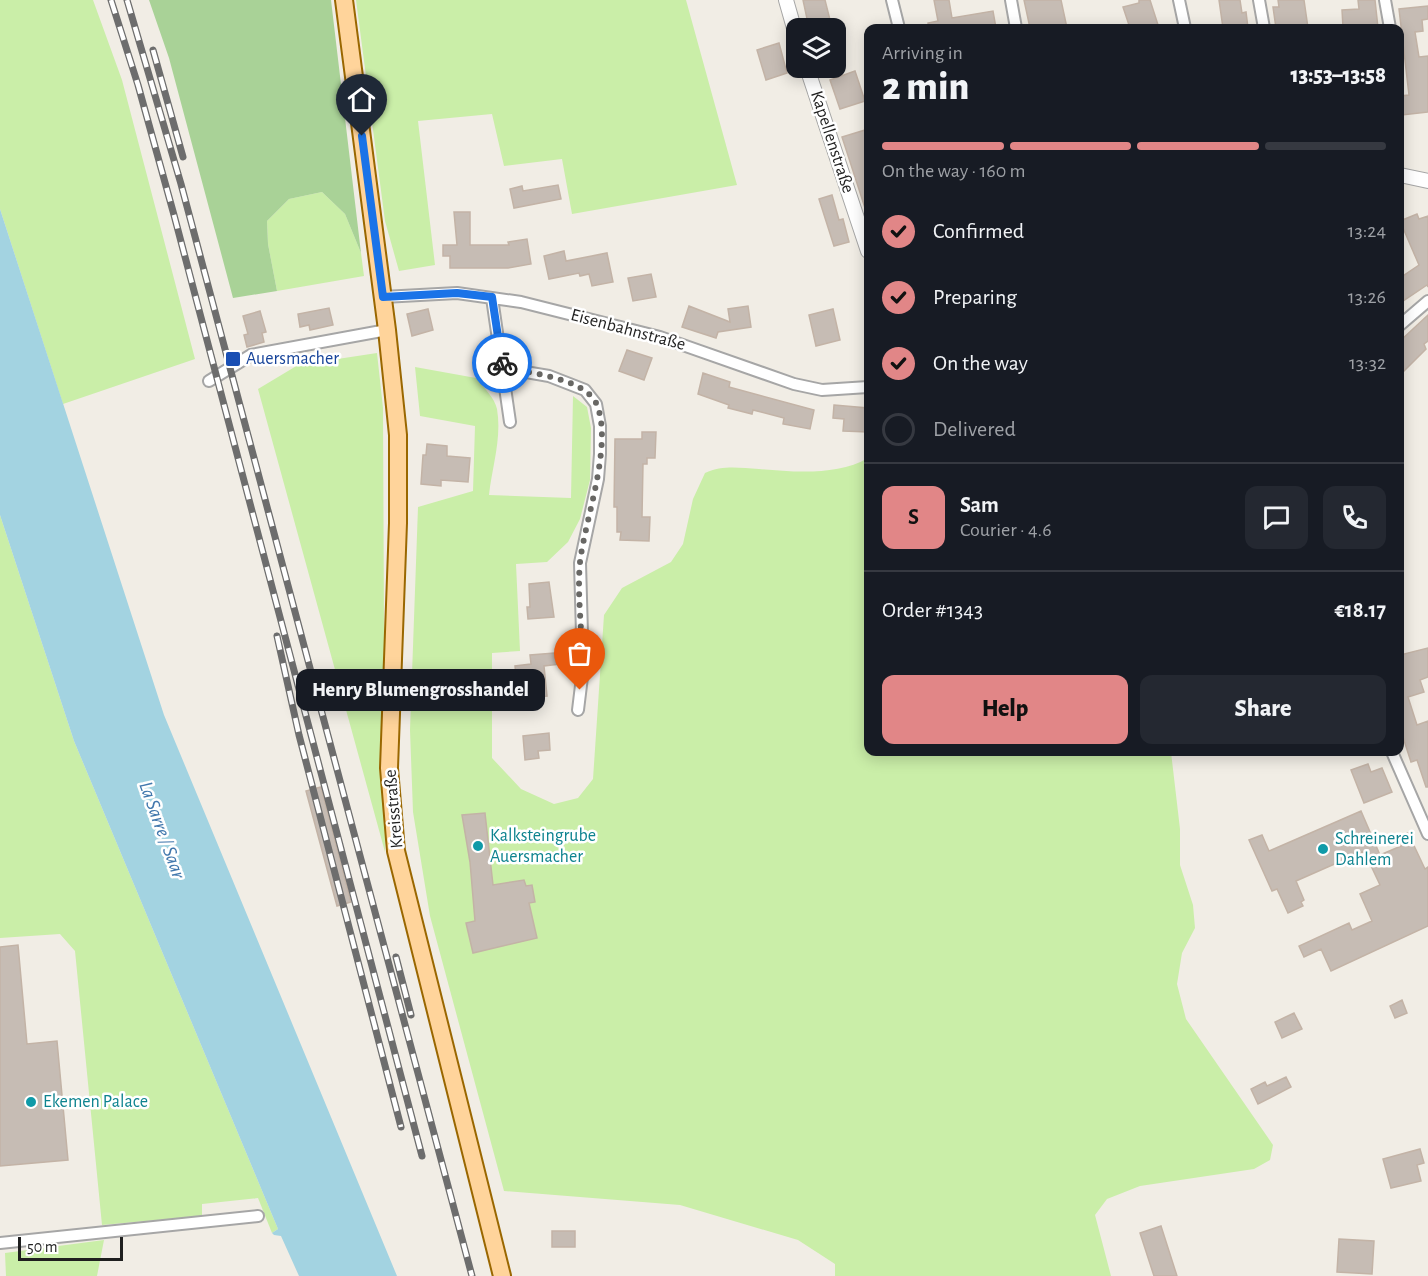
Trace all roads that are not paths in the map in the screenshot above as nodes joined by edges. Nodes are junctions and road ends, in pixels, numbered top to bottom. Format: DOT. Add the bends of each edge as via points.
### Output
graph roads {
  1 [pos="344,0"];
  2 [pos="786,0"];
  3 [pos="892,0"];
  4 [pos="1011,0"];
  5 [pos="1179,0"];
  6 [pos="1258,0"];
  7 [pos="1385,0"];
  8 [pos="791,18"];
  9 [pos="898,24"];
  10 [pos="1015,24"];
  11 [pos="1184,24"];
  12 [pos="1263,24"];
  13 [pos="1389,24"];
  14 [pos="810,78"];
  15 [pos="1404,176"];
  16 [pos="1428,181"];
  17 [pos="864,239"];
  18 [pos="383,297"];
  19 [pos="492,297"];
  20 [pos="1428,302"];
  21 [pos="1404,322"];
  22 [pos="387,330"];
  23 [pos="502,368"];
  24 [pos="209,381"];
  25 [pos="864,387"];
  26 [pos="510,422"];
  27 [pos="578,710"];
  28 [pos="1394,756"];
  29 [pos="1428,834"];
  30 [pos="258,1216"];
  31 [pos="0,1243"];
  32 [pos="502,1276"];
  1 -- 18 [label="main road, Kreisstraße"];
  2 -- 8 [label="street"];
  3 -- 9 [label="street"];
  4 -- 10 [label="street"];
  5 -- 11 [label="street"];
  6 -- 12 [label="street"];
  7 -- 13 [label="street"];
  14 -- 17 [label="street, Kapellenstraße"];
  15 -- 16 [label="street"];
  18 -- 19 [label="street, Eisenbahnstraße" via="457,293"];
  18 -- 22 [label="main road, Kreisstraße"];
  19 -- 23 [label="street"];
  19 -- 25 [label="street, Eisenbahnstraße" via="660,337 794,384 822,390"];
  20 -- 21 [label="street"];
  22 -- 24 [label="street" via="251,355"];
  22 -- 32 [label="main road, Kreisstraße" via="399,474 389,768 393,827 429,989"];
  23 -- 26 [label="street"];
  23 -- 27 [label="street" via="549,376 585,390 596,404 600,454 580,563 583,669"];
  28 -- 29 [label="street"];
  30 -- 31 [label="street"];
}
